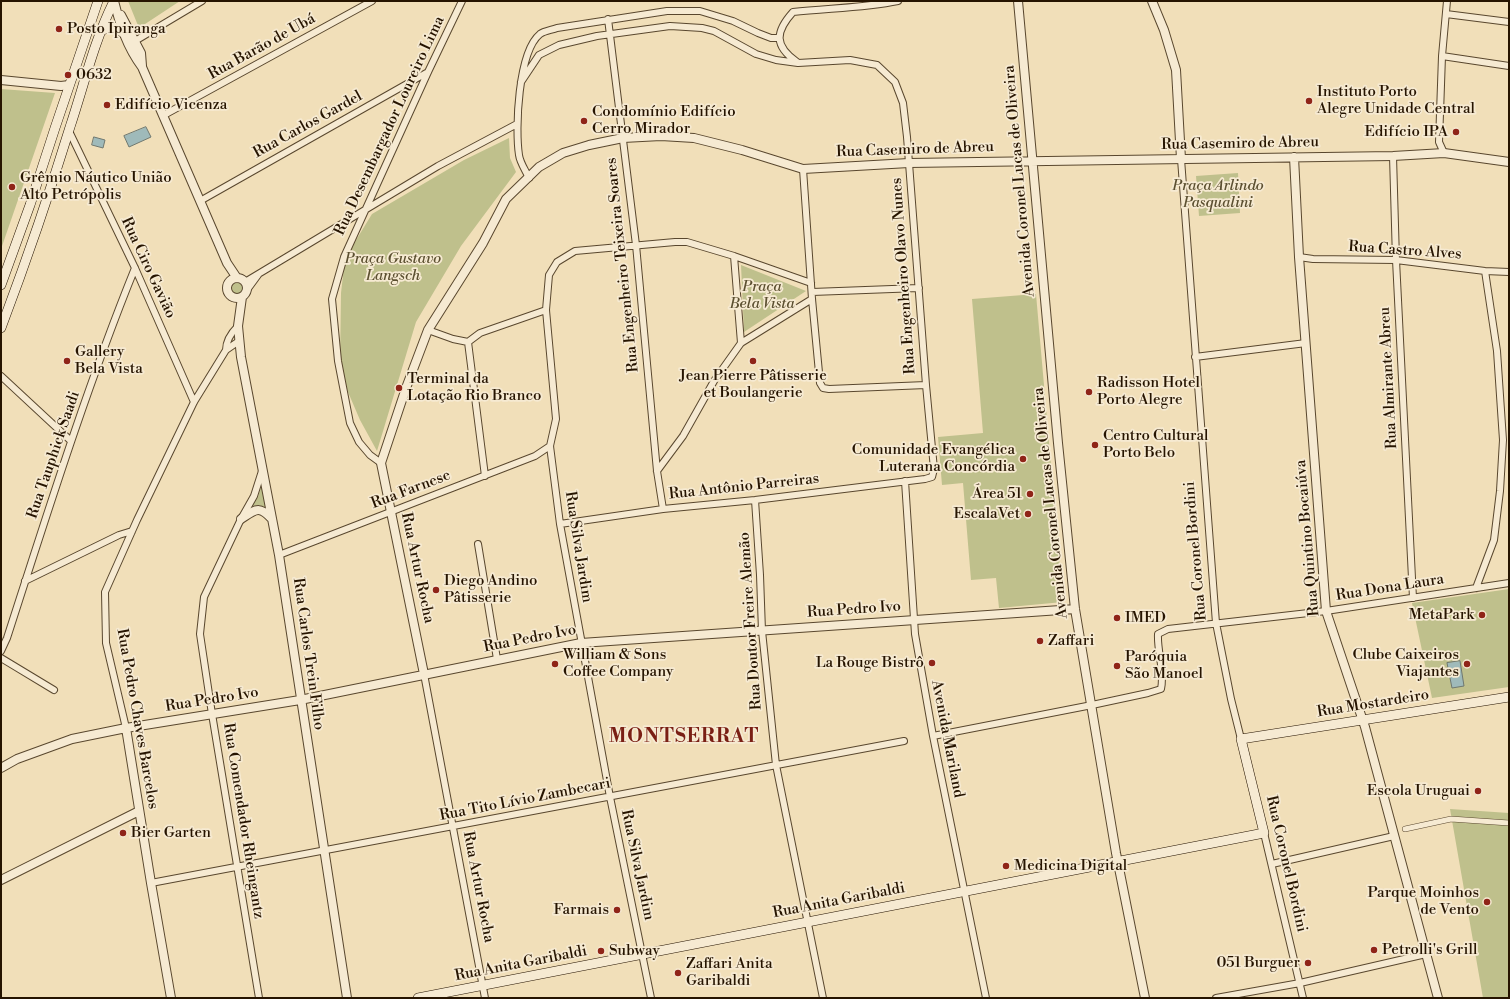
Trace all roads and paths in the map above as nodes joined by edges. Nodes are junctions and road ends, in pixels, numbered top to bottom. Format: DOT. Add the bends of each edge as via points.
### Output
graph roads {
  1 [pos="98,1"];
  2 [pos="114,1"];
  3 [pos="202,1"];
  4 [pos="372,1"];
  5 [pos="462,1"];
  6 [pos="898,1"];
  7 [pos="1018,1"];
  8 [pos="1152,1"];
  9 [pos="1447,1"];
  10 [pos="1446,14"];
  11 [pos="608,19"];
  12 [pos="1509,22"];
  13 [pos="100,32"];
  14 [pos="122,33"];
  15 [pos="610,34"];
  16 [pos="779,38"];
  17 [pos="135,40"];
  18 [pos="1442,56"];
  19 [pos="798,63"];
  20 [pos="1509,66"];
  21 [pos="142,67"];
  22 [pos="428,72"];
  23 [pos="1,80"];
  24 [pos="521,82"];
  25 [pos="66,87"];
  26 [pos="164,116"];
  27 [pos="517,124"];
  28 [pos="69,131"];
  29 [pos="623,138"];
  30 [pos="1439,142"];
  31 [pos="64,146"];
  32 [pos="77,146"];
  33 [pos="1433,152"];
  34 [pos="1444,153"];
  35 [pos="1393,156"];
  36 [pos="1294,157"];
  37 [pos="1181,159"];
  38 [pos="1032,161"];
  39 [pos="1509,162"];
  40 [pos="909,163"];
  41 [pos="803,169"];
  42 [pos="529,178"];
  43 [pos="200,201"];
  44 [pos="367,208"];
  45 [pos="636,245"];
  46 [pos="734,256"];
  47 [pos="1299,257"];
  48 [pos="1396,260"];
  49 [pos="135,268"];
  50 [pos="1485,271"];
  51 [pos="1509,272"];
  52 [pos="811,283"];
  53 [pos="1,285"];
  54 [pos="239,288"];
  55 [pos="919,288"];
  56 [pos="812,296"];
  57 [pos="546,310"];
  58 [pos="238,326"];
  59 [pos="1,328"];
  60 [pos="428,330"];
  61 [pos="239,341"];
  62 [pos="468,342"];
  63 [pos="741,343"];
  64 [pos="1306,343"];
  65 [pos="226,350"];
  66 [pos="1195,356"];
  67 [pos="1,376"];
  68 [pos="926,385"];
  69 [pos="194,402"];
  70 [pos="71,441"];
  71 [pos="550,446"];
  72 [pos="381,463"];
  73 [pos="263,469"];
  74 [pos="657,471"];
  75 [pos="485,476"];
  76 [pos="932,477"];
  77 [pos="904,481"];
  78 [pos="755,500"];
  79 [pos="663,509"];
  80 [pos="391,512"];
  81 [pos="241,519"];
  82 [pos="273,520"];
  83 [pos="560,524"];
  84 [pos="132,531"];
  85 [pos="478,544"];
  86 [pos="279,555"];
  87 [pos="25,582"];
  88 [pos="1509,583"];
  89 [pos="1476,588"];
  90 [pos="1413,598"];
  91 [pos="1075,609"];
  92 [pos="1326,611"];
  93 [pos="914,620"];
  94 [pos="1216,623"];
  95 [pos="762,631"];
  96 [pos="581,643"];
  97 [pos="1,651"];
  98 [pos="1,658"];
  99 [pos="497,659"];
  100 [pos="424,674"];
  101 [pos="54,690"];
  102 [pos="1509,697"];
  103 [pos="300,700"];
  104 [pos="1092,705"];
  105 [pos="212,714"];
  106 [pos="1363,720"];
  107 [pos="126,728"];
  108 [pos="933,736"];
  109 [pos="1241,739"];
  110 [pos="904,741"];
  111 [pos="776,766"];
  112 [pos="1,768"];
  113 [pos="610,797"];
  114 [pos="139,811"];
  115 [pos="1509,823"];
  116 [pos="453,827"];
  117 [pos="1405,829"];
  118 [pos="1264,832"];
  119 [pos="1394,836"];
  120 [pos="324,851"];
  121 [pos="1117,861"];
  122 [pos="1272,864"];
  123 [pos="238,868"];
  124 [pos="1,880"];
  125 [pos="151,883"];
  126 [pos="964,891"];
  127 [pos="808,922"];
  128 [pos="642,954"];
  129 [pos="1426,954"];
  130 [pos="1300,983"];
  131 [pos="483,985"];
  132 [pos="171,998"];
  133 [pos="259,998"];
  134 [pos="347,998"];
  135 [pos="418,998"];
  136 [pos="485,998"];
  137 [pos="651,998"];
  138 [pos="824,998"];
  139 [pos="986,998"];
  140 [pos="1145,998"];
  141 [pos="1216,998"];
  142 [pos="1303,998"];
  143 [pos="1438,998"];
  1 -- 25 [label="main road"];
  2 -- 13 [label="main road"];
  2 -- 14 [label="street"];
  2 -- 17 [label="street"];
  3 -- 17 [label="street"];
  4 -- 26 [label="street, Rua Barão de Ubá"];
  5 -- 22 [label="street, Rua Desembargador Loureiro Lima"];
  6 -- 16 [label="street" via="794,12 784,23"];
  7 -- 38 [label="street, Avenida Coronel Lucas de Oliveira"];
  8 -- 37 [label="street, Rua Coronel Bordini" via="1176,70"];
  9 -- 10 [label="street"];
  10 -- 12 [label="street"];
  10 -- 18 [label="street"];
  11 -- 15 [label="street, Rua Engenheiro Teixeira Soares"];
  11 -- 16 [label="street" via="667,11 700,11 732,21 771,38"];
  11 -- 24 [label="street" via="557,28 540,34 529,48"];
  13 -- 14 [label="main road" via="113,26"];
  13 -- 28 [label="main road"];
  14 -- 21 [label="street"];
  15 -- 19 [label="street, Rua Engenheiro Olavo Nunes" via="670,26 702,28 714,31 756,54"];
  15 -- 24 [label="street, Rua Engenheiro Olavo Nunes" via="559,45 539,55"];
  15 -- 29 [label="street, Rua Engenheiro Teixeira Soares"];
  16 -- 19 [label="street" via="781,48"];
  17 -- 21 [label="street" via="141,53"];
  18 -- 20 [label="street"];
  18 -- 30 [label="street"];
  19 -- 40 [label="street, Rua Engenheiro Olavo Nunes" via="850,60 877,65 895,82 903,103"];
  21 -- 26 [label="street"];
  22 -- 43 [label="street, Rua Carlos Gardel"];
  22 -- 44 [label="street, Rua Desembargador Loureiro Lima"];
  23 -- 25 [label="street"];
  24 -- 27 [label="street"];
  25 -- 53 [label="main road" via="30,204"];
  26 -- 43 [label="street"];
  27 -- 42 [label="street" via="519,157"];
  27 -- 44 [label="street"];
  28 -- 31 [label="main road"];
  28 -- 32 [label="street, Rua Ciro Gavião"];
  29 -- 41 [label="street, Rua Casemiro de Abreu" via="694,138"];
  29 -- 42 [label="street, Rua Casemiro de Abreu" via="563,153 539,167"];
  29 -- 45 [label="street, Rua Engenheiro Teixeira Soares"];
  30 -- 33 [label="street"];
  30 -- 34 [label="street"];
  31 -- 32 [label="street"];
  31 -- 59 [label="main road"];
  32 -- 49 [label="street, Rua Ciro Gavião"];
  33 -- 34 [label="street, Rua Casemiro de Abreu"];
  33 -- 35 [label="street, Rua Casemiro de Abreu"];
  34 -- 39 [label="street, Rua Casemiro de Abreu"];
  35 -- 36 [label="street, Rua Casemiro de Abreu"];
  35 -- 48 [label="street, Rua Almirante Abreu"];
  36 -- 37 [label="street, Rua Casemiro de Abreu"];
  36 -- 47 [label="street, Rua Quintino Bocaiúva"];
  37 -- 38 [label="street, Rua Casemiro de Abreu"];
  37 -- 66 [label="street, Rua Coronel Bordini"];
  38 -- 40 [label="street, Rua Casemiro de Abreu"];
  38 -- 91 [label="street, Avenida Coronel Lucas de Oliveira"];
  40 -- 41 [label="street, Rua Casemiro de Abreu"];
  40 -- 55 [label="street, Rua Engenheiro Olavo Nunes"];
  41 -- 52 [label="street"];
  42 -- 60 [label="street, Rua Artur Rocha" via="506,199 483,243"];
  43 -- 54 [label="street"];
  44 -- 54 [label="street"];
  44 -- 72 [label="street, Rua Desembargador Loureiro Lima" via="344,257 332,299 338,361 350,423 359,442"];
  45 -- 46 [label="street, Rua Silva Jardim" via="687,242"];
  45 -- 57 [label="street, Rua Silva Jardim" via="576,252 557,262 550,275"];
  45 -- 74 [label="street, Rua Engenheiro Teixeira Soares"];
  46 -- 52 [label="street, Rua Silva Jardim"];
  46 -- 63 [label="street"];
  47 -- 48 [label="street, Rua Castro Alves"];
  47 -- 64 [label="street, Rua Quintino Bocaiúva"];
  48 -- 50 [label="street, Rua Castro Alves"];
  48 -- 90 [label="street, Rua Almirante Abreu"];
  49 -- 69 [label="street, Rua Ciro Gavião"];
  49 -- 70 [label="street, Rua Tauphick Saadi"];
  50 -- 51 [label="street, Rua Castro Alves"];
  50 -- 89 [label="street" via="1497,352 1503,440 1494,540"];
  52 -- 56 [label="street"];
  54 -- 58 [label="street, Rua Carlos Trein Filho"];
  55 -- 56 [label="street"];
  55 -- 68 [label="street, Rua Engenheiro Olavo Nunes"];
  56 -- 63 [label="street"];
  56 -- 68 [label="street" via="820,383 823,388"];
  57 -- 62 [label="street" via="480,333"];
  57 -- 71 [label="street, Rua Silva Jardim" via="556,419"];
  58 -- 61 [label="street, Rua Carlos Trein Filho"];
  58 -- 65 [label="street, Rua Pedro Chaves Barcelos" via="226,343"];
  60 -- 62 [label="street"];
  60 -- 72 [label="street, Rua Artur Rocha"];
  61 -- 65 [label="street, Rua Pedro Chaves Barcelos"];
  61 -- 73 [label="street, Rua Carlos Trein Filho"];
  62 -- 75 [label="street"];
  63 -- 74 [label="street" via="714,381 684,436"];
  64 -- 66 [label="street"];
  64 -- 92 [label="street, Rua Quintino Bocaiúva"];
  65 -- 69 [label="street, Rua Pedro Chaves Barcelos"];
  66 -- 94 [label="street, Rua Coronel Bordini"];
  67 -- 70 [label="street"];
  68 -- 76 [label="street, Rua Engenheiro Olavo Nunes" via="934,469"];
  69 -- 84 [label="street, Rua Pedro Chaves Barcelos"];
  70 -- 87 [label="street, Rua Tauphick Saadi"];
  71 -- 75 [label="street, Rua Farnese" via="535,456"];
  71 -- 83 [label="street, Rua Silva Jardim"];
  72 -- 80 [label="street, Rua Artur Rocha"];
  73 -- 81 [label="street, Rua Comendador Rheingantz" via="254,496"];
  73 -- 82 [label="street, Rua Carlos Trein Filho"];
  74 -- 79 [label="street, Rua Engenheiro Teixeira Soares"];
  75 -- 80 [label="street, Rua Farnese"];
  76 -- 77 [label="street, Rua Antônio Parreiras"];
  77 -- 78 [label="street, Rua Antônio Parreiras"];
  77 -- 93 [label="street, Avenida Mariland"];
  78 -- 79 [label="street, Rua Antônio Parreiras"];
  78 -- 95 [label="street, Rua Doutor Freire Alemão"];
  79 -- 83 [label="street, Rua Antônio Parreiras"];
  80 -- 86 [label="street, Rua Farnese"];
  80 -- 100 [label="street, Rua Artur Rocha"];
  81 -- 82 [label="street" via="259,509 265,511"];
  81 -- 105 [label="street, Rua Comendador Rheingantz" via="204,597 200,634"];
  82 -- 86 [label="street, Rua Carlos Trein Filho"];
  83 -- 96 [label="street, Rua Silva Jardim"];
  84 -- 87 [label="street"];
  84 -- 107 [label="street, Rua Pedro Chaves Barcelos" via="105,592 106,643"];
  85 -- 99 [label="street"];
  86 -- 103 [label="street, Rua Carlos Trein Filho"];
  87 -- 97 [label="street, Rua Tauphick Saadi"];
  88 -- 89 [label="street, Rua Dona Laura"];
  89 -- 90 [label="street, Rua Dona Laura"];
  90 -- 92 [label="street, Rua Dona Laura"];
  91 -- 93 [label="street, Rua Pedro Ivo"];
  91 -- 104 [label="street, Avenida Coronel Lucas de Oliveira"];
  92 -- 94 [label="street, Rua Dona Laura"];
  92 -- 106 [label="street, Rua Quintino Bocaiúva"];
  93 -- 95 [label="street, Rua Pedro Ivo"];
  93 -- 108 [label="street, Avenida Mariland"];
  94 -- 104 [label="street, Rua Dona Laura" via="1168,629 1158,634 1163,678 1161,688"];
  94 -- 109 [label="street, Rua Coronel Bordini"];
  95 -- 96 [label="street, Rua Pedro Ivo"];
  95 -- 111 [label="street, Rua Doutor Freire Alemão"];
  96 -- 99 [label="street, Rua Pedro Ivo"];
  96 -- 113 [label="street, Rua Silva Jardim"];
  98 -- 101 [label="street"];
  99 -- 100 [label="street, Rua Pedro Ivo"];
  100 -- 103 [label="street, Rua Pedro Ivo"];
  100 -- 116 [label="street, Rua Artur Rocha"];
  102 -- 106 [label="main road, Rua Mostardeiro"];
  103 -- 105 [label="street, Rua Pedro Ivo"];
  103 -- 120 [label="street, Rua Carlos Trein Filho"];
  104 -- 108 [label="street"];
  104 -- 121 [label="street, Avenida Coronel Lucas de Oliveira"];
  105 -- 107 [label="street, Rua Pedro Ivo"];
  105 -- 123 [label="street, Rua Comendador Rheingantz"];
  106 -- 109 [label="main road, Rua Mostardeiro"];
  106 -- 119 [label="street, Rua Quintino Bocaiúva"];
  107 -- 112 [label="street, Rua Pedro Ivo" via="72,739 17,759"];
  107 -- 114 [label="street, Rua Pedro Chaves Barcelos"];
  108 -- 126 [label="street, Avenida Mariland"];
  109 -- 118 [label="main road, Rua Coronel Bordini"];
  110 -- 111 [label="street, Rua Tito Lívio Zambecari"];
  111 -- 113 [label="street, Rua Tito Lívio Zambecari"];
  111 -- 127 [label="street, Rua Doutor Freire Alemão"];
  113 -- 116 [label="street, Rua Tito Lívio Zambecari"];
  113 -- 128 [label="street, Rua Silva Jardim"];
  114 -- 124 [label="street"];
  114 -- 125 [label="street, Rua Pedro Chaves Barcelos"];
  115 -- 117 [label="street" via="1451,819"];
  116 -- 120 [label="street, Rua Tito Lívio Zambecari"];
  116 -- 131 [label="street, Rua Artur Rocha"];
  118 -- 121 [label="main road, Rua Anita Garibaldi"];
  118 -- 122 [label="street, Rua Coronel Bordini"];
  119 -- 122 [label="street"];
  119 -- 129 [label="street, Rua Quintino Bocaiúva"];
  120 -- 123 [label="street, Rua Tito Lívio Zambecari"];
  120 -- 134 [label="street, Rua Carlos Trein Filho"];
  121 -- 126 [label="main road, Rua Anita Garibaldi"];
  121 -- 140 [label="street, Avenida Coronel Lucas de Oliveira"];
  122 -- 130 [label="street, Rua Coronel Bordini"];
  123 -- 125 [label="street, Rua Tito Lívio Zambecari"];
  123 -- 133 [label="street, Rua Comendador Rheingantz"];
  125 -- 132 [label="street, Rua Pedro Chaves Barcelos"];
  126 -- 127 [label="main road, Rua Anita Garibaldi"];
  126 -- 139 [label="street, Avenida Mariland"];
  127 -- 128 [label="main road, Rua Anita Garibaldi"];
  127 -- 138 [label="street, Rua Doutor Freire Alemão"];
  128 -- 131 [label="main road, Rua Anita Garibaldi"];
  128 -- 137 [label="street, Rua Silva Jardim"];
  129 -- 130 [label="street"];
  129 -- 143 [label="street, Rua Quintino Bocaiúva"];
  130 -- 141 [label="street"];
  130 -- 142 [label="street, Rua Coronel Bordini"];
  131 -- 135 [label="main road, Rua Anita Garibaldi"];
  131 -- 136 [label="street, Rua Artur Rocha"];
}
